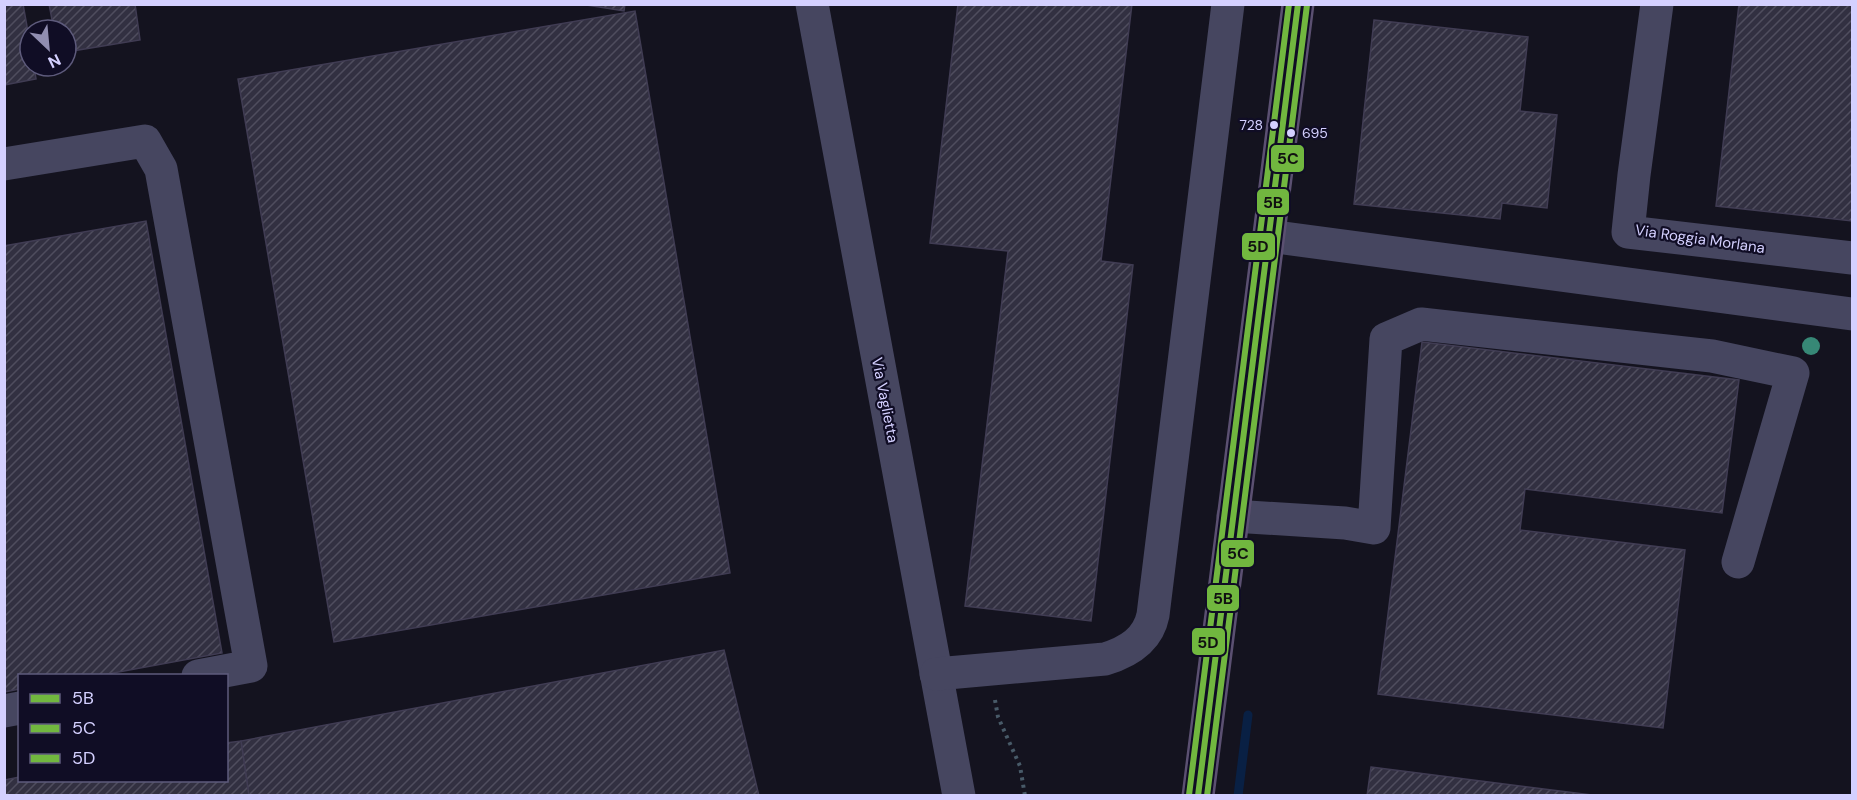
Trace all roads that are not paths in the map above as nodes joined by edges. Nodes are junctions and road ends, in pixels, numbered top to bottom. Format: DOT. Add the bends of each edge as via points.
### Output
graph roads {
  1 [pos="812,4"];
  2 [pos="1228,4"];
  3 [pos="1298,4"];
  4 [pos="1657,4"];
  5 [pos="4,164"];
  6 [pos="1269,236"];
  7 [pos="1852,258"];
  8 [pos="1852,314"];
  9 [pos="1233,516"];
  10 [pos="1738,562"];
  11 [pos="204,674"];
  12 [pos="936,674"];
  13 [pos="959,795"];
  14 [pos="1198,795"];
  1 -- 12 [label="street, Via Vaglietta"];
  2 -- 12 [label="street" via="1150,629 1135,645 1105,659"];
  3 -- 6 [label="main road"];
  4 -- 7 [label="street, Via Roggia Morlana" via="1628,231"];
  5 -- 11 [label="street" via="145,141 161,169 251,666"];
  6 -- 8 [label="street"];
  6 -- 9 [label="main road"];
  9 -- 10 [label="street" via="1374,528 1386,339 1421,324 1712,356 1793,373"];
  9 -- 14 [label="main road"];
  12 -- 13 [label="street, Via Vaglietta"];
}
